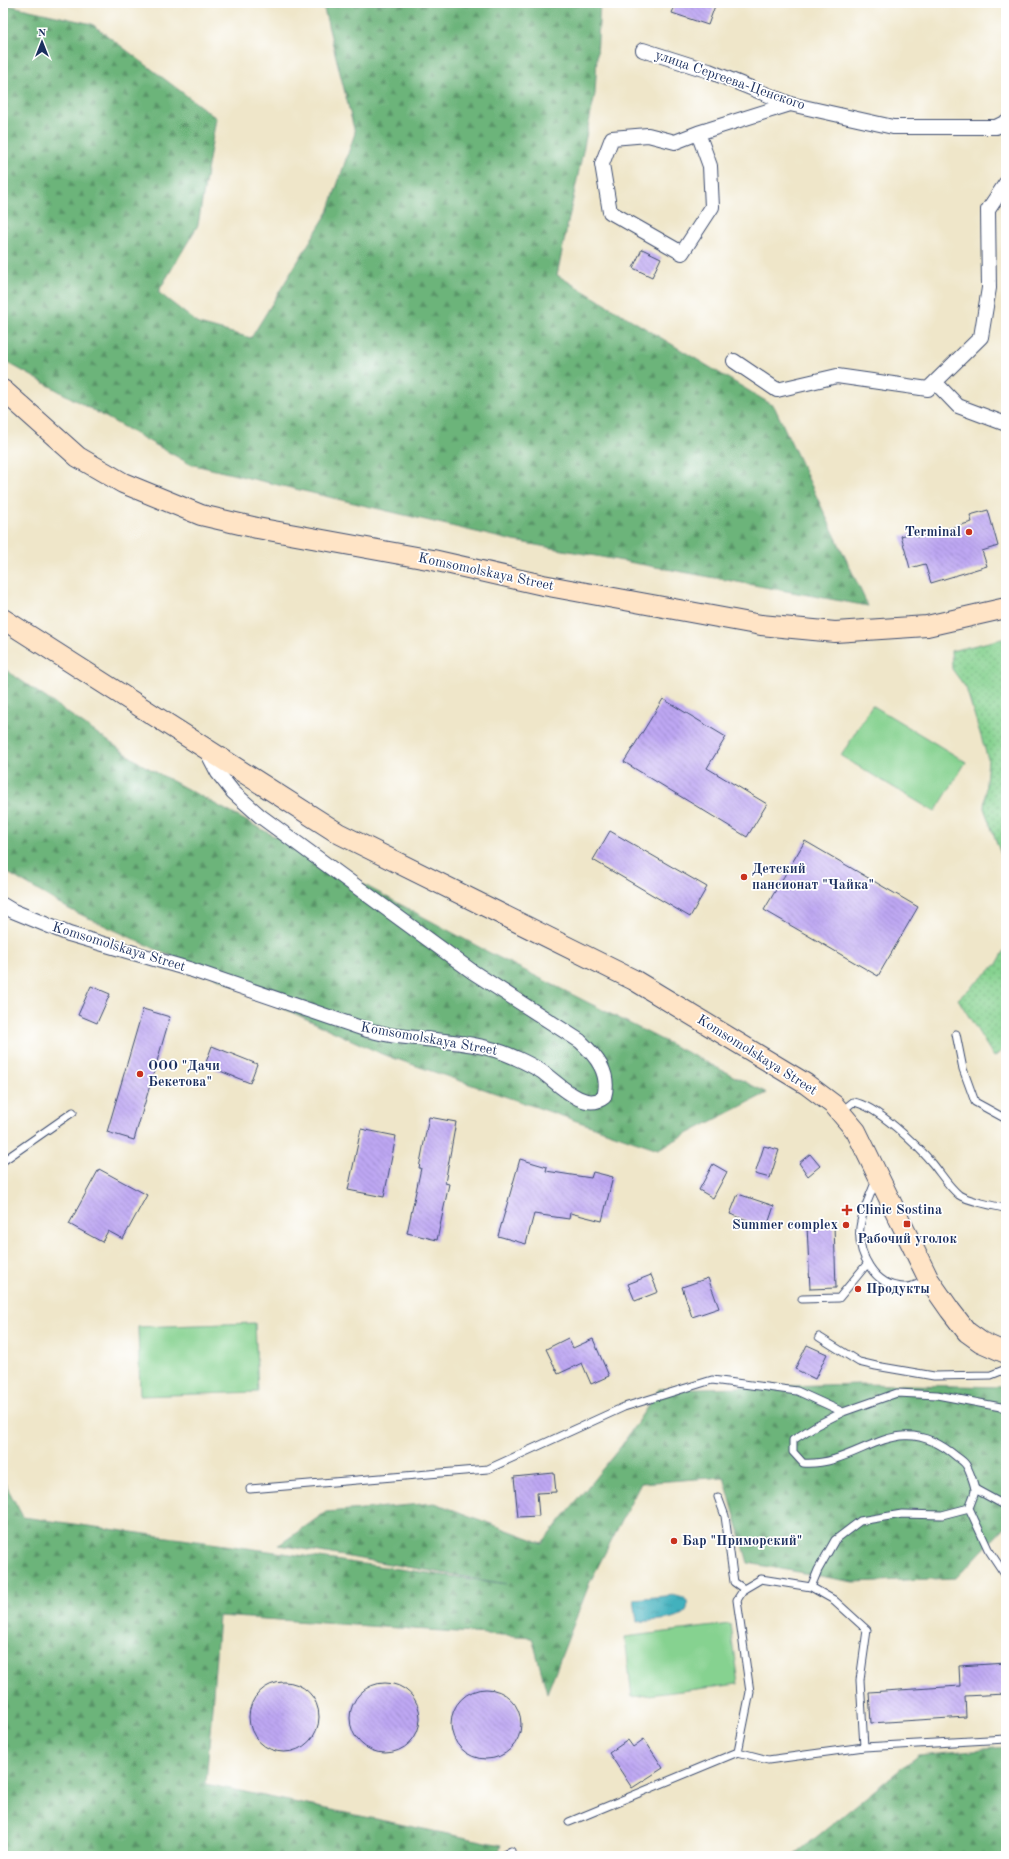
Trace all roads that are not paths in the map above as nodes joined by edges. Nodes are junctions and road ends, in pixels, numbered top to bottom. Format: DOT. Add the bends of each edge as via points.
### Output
graph roads {
  1 [pos="643,50"];
  2 [pos="790,104"];
  3 [pos="1006,122"];
  4 [pos="698,133"];
  5 [pos="1006,183"];
  6 [pos="734,360"];
  7 [pos="935,382"];
  8 [pos="3,390"];
  9 [pos="1006,424"];
  10 [pos="1006,608"];
  11 [pos="3,618"];
  12 [pos="204,748"];
  13 [pos="3,905"];
  14 [pos="956,1034"];
  15 [pos="74,1112"];
  16 [pos="840,1113"];
  17 [pos="1006,1119"];
  18 [pos="3,1161"];
  19 [pos="878,1176"];
  20 [pos="1006,1208"];
  21 [pos="867,1264"];
  22 [pos="929,1280"];
  23 [pos="802,1299"];
  24 [pos="819,1337"];
  25 [pos="1006,1353"];
  26 [pos="1006,1369"];
  27 [pos="1006,1408"];
  28 [pos="844,1412"];
  29 [pos="975,1489"];
  30 [pos="250,1490"];
  31 [pos="718,1497"];
  32 [pos="1006,1506"];
  33 [pos="969,1508"];
  34 [pos="1006,1576"];
  35 [pos="811,1587"];
  36 [pos="744,1589"];
  37 [pos="1006,1739"];
  38 [pos="864,1747"];
  39 [pos="738,1752"];
  40 [pos="569,1822"];
  41 [pos="502,1856"];
  42 [pos="510,1856"];
  1 -- 2 [label="street, улица Сергеева-Ценского" via="709,71"];
  2 -- 3 [label="street, улица Сергеева-Ценского" via="893,127 996,127"];
  2 -- 4 [label="street"];
  4 -- 4 [label="street" via="710,166 712,207 682,253 610,212 602,164 612,138 648,135 675,142"];
  5 -- 7 [label="street" via="988,210 989,288 981,337"];
  6 -- 7 [label="street" via="777,390 837,376 928,389"];
  7 -- 9 [label="street" via="958,406"];
  8 -- 10 [label="main road, Komsomolskaya Street" via="78,457 122,483 201,515 257,528 433,560 543,585 762,625 835,632 927,626"];
  11 -- 12 [label="main road, Komsomolskaya Street"];
  12 -- 13 [label="street, Komsomolskaya Street" via="218,773 233,792 260,816 473,972 580,1041 593,1053 602,1068 606,1080 604,1096 593,1101 579,1098 539,1070 506,1053 460,1043 395,1036 367,1030 192,970 69,934"];
  12 -- 16 [label="main road, Komsomolskaya Street" via="338,833 634,980 806,1084 834,1105"];
  14 -- 17 [label="lane" via="963,1069 975,1102"];
  15 -- 18 [label="lane"];
  16 -- 19 [label="main road, Komsomolskaya Street" via="856,1131"];
  16 -- 20 [label="lane" via="852,1102 861,1103 891,1123 928,1158 960,1195"];
  19 -- 21 [label="lane" via="860,1226 860,1245"];
  19 -- 22 [label="main road, Komsomolskaya Street"];
  21 -- 22 [label="lane" via="877,1277 904,1288"];
  21 -- 23 [label="lane" via="838,1298"];
  22 -- 25 [label="main road" via="967,1332 981,1342"];
  24 -- 26 [label="lane" via="859,1362 934,1376 991,1375"];
  27 -- 28 [label="lane" via="937,1396 897,1393"];
  28 -- 29 [label="lane" via="793,1440 793,1452 803,1463 818,1464 884,1439 914,1435 945,1447 966,1464"];
  28 -- 30 [label="lane" via="797,1391 712,1380 624,1407 488,1469"];
  29 -- 32 [label="lane"];
  29 -- 33 [label="lane"];
  31 -- 36 [label="lane" via="725,1516 734,1582"];
  33 -- 34 [label="lane" via="988,1549"];
  33 -- 35 [label="lane" via="942,1515 902,1514 860,1521 835,1540"];
  35 -- 36 [label="lane" via="761,1579"];
  35 -- 38 [label="lane" via="834,1600 867,1630 860,1680"];
  36 -- 39 [label="lane" via="737,1600 750,1692"];
  37 -- 38 [label="lane"];
  38 -- 39 [label="lane" via="768,1760"];
  39 -- 40 [label="lane"];
  41 -- 42 [label="lane" via="511,1851"];
}
